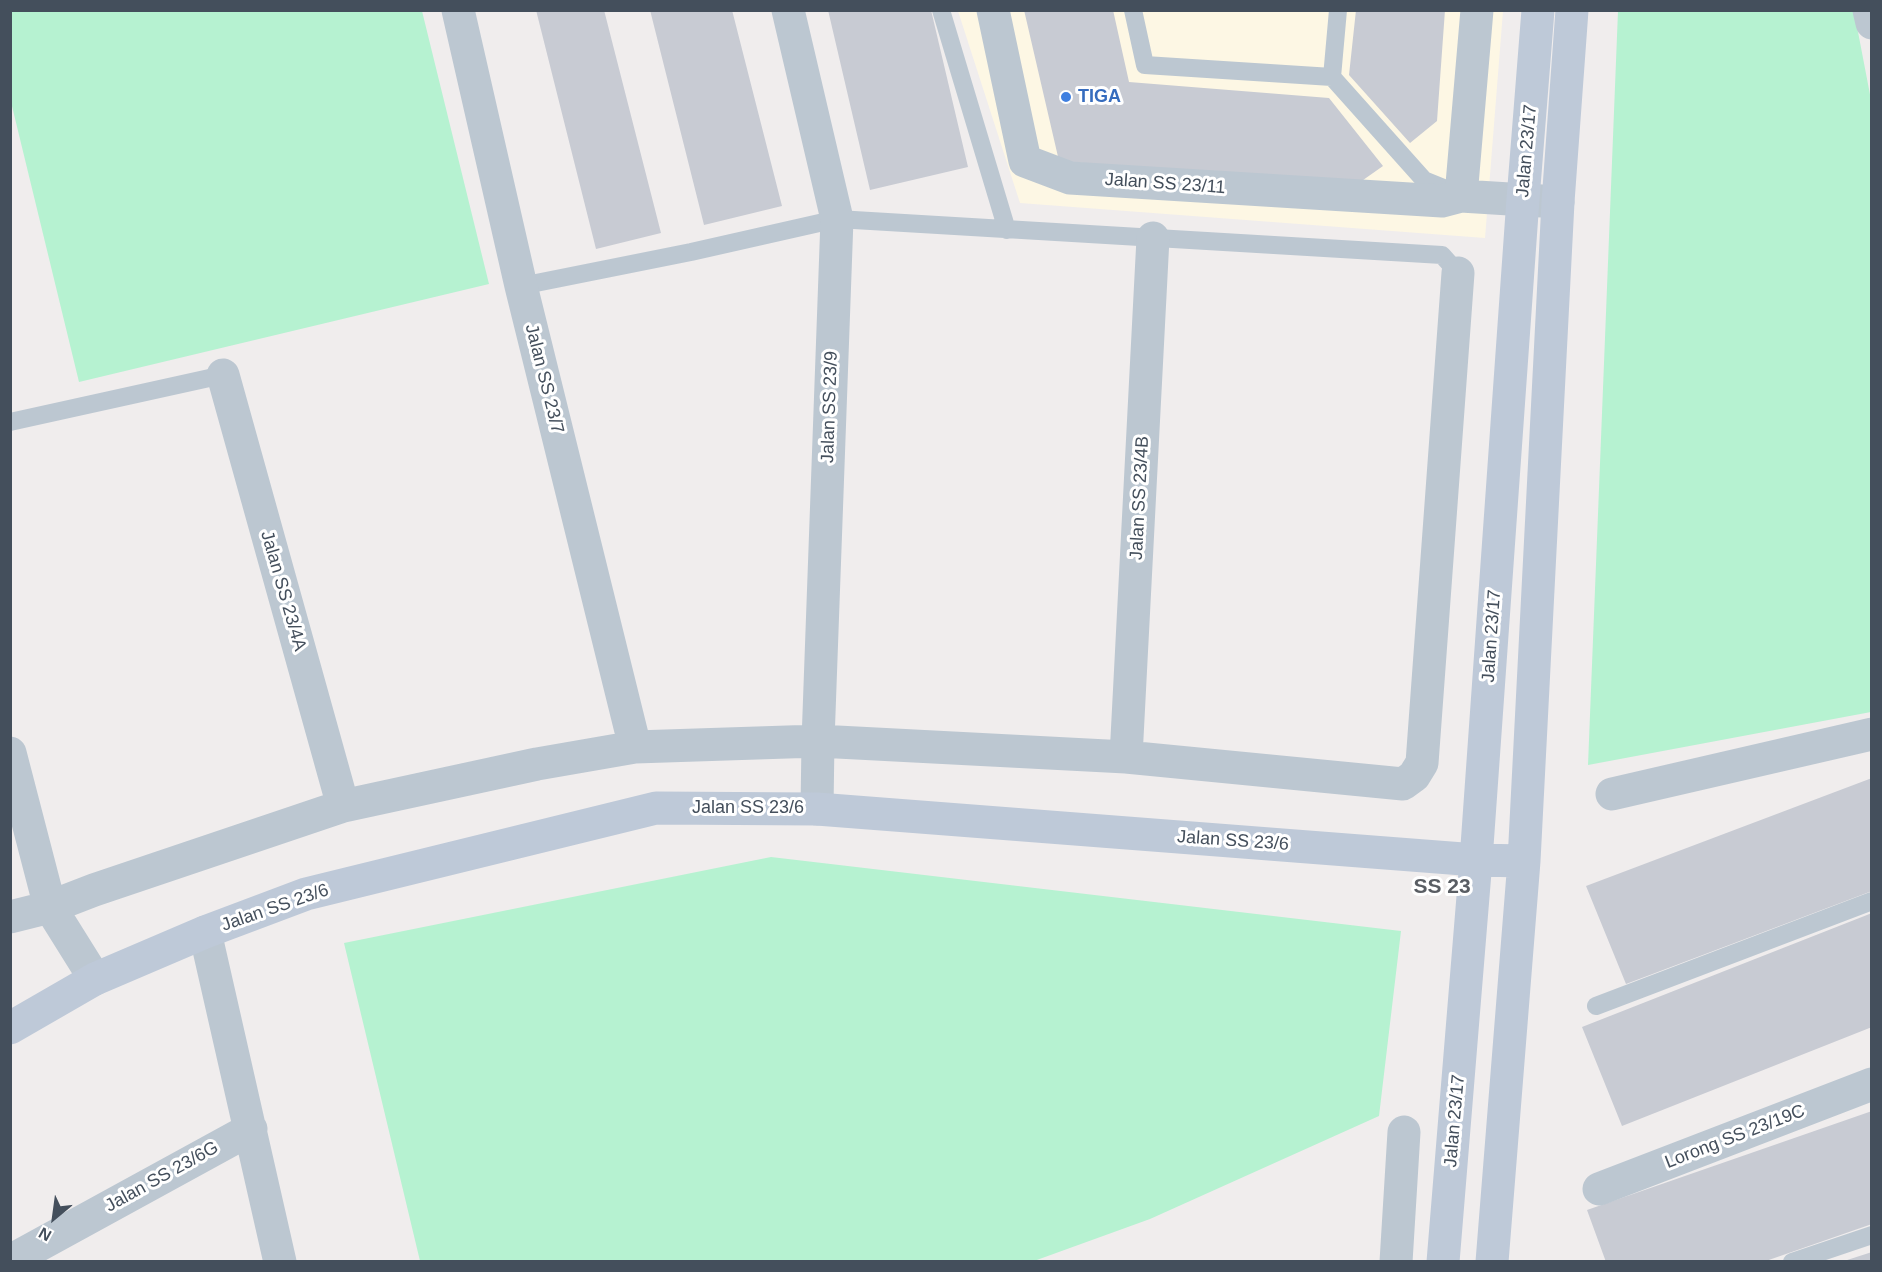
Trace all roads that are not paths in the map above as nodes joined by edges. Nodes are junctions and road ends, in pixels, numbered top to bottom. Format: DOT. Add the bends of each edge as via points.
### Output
graph roads {
  1 [pos="458,10"];
  2 [pos="788,10"];
  3 [pos="941,10"];
  4 [pos="993,10"];
  5 [pos="1133,10"];
  6 [pos="1338,10"];
  7 [pos="1477,10"];
  8 [pos="1538,10"];
  9 [pos="1572,10"];
  10 [pos="1869,10"];
  11 [pos="1872,23"];
  12 [pos="1332,77"];
  13 [pos="1461,196"];
  14 [pos="1523,199"];
  15 [pos="1558,202"];
  16 [pos="837,219"];
  17 [pos="1007,230"];
  18 [pos="1153,238"];
  19 [pos="1458,273"];
  20 [pos="522,286"];
  21 [pos="223,375"];
  22 [pos="10,422"];
  23 [pos="1872,734"];
  24 [pos="818,741"];
  25 [pos="635,747"];
  26 [pos="10,753"];
  27 [pos="1126,757"];
  28 [pos="1612,794"];
  29 [pos="343,806"];
  30 [pos="818,809"];
  31 [pos="1476,860"];
  32 [pos="1524,861"];
  33 [pos="1872,900"];
  34 [pos="50,907"];
  35 [pos="10,917"];
  36 [pos="206,932"];
  37 [pos="95,979"];
  38 [pos="1596,1006"];
  39 [pos="10,1028"];
  40 [pos="1872,1084"];
  41 [pos="251,1129"];
  42 [pos="1404,1132"];
  43 [pos="1599,1189"];
  44 [pos="1872,1235"];
  45 [pos="10,1261"];
  46 [pos="280,1262"];
  47 [pos="1396,1262"];
  48 [pos="1443,1262"];
  49 [pos="1492,1262"];
  50 [pos="1792,1262"];
  1 -- 20 [label="street, Jalan SS 23/7"];
  2 -- 16 [label="street, Jalan SS 23/9"];
  3 -- 17 [label="lane"];
  4 -- 13 [label="street, Jalan SS 23/11" via="1024,161 1070,178 1442,201"];
  5 -- 12 [label="lane" via="1145,65"];
  6 -- 12 [label="lane"];
  7 -- 13 [label="street"];
  8 -- 14 [label="street, Jalan 23/17"];
  9 -- 15 [label="street, Jalan 23/17"];
  10 -- 11 [label="street"];
  12 -- 13 [label="lane" via="1424,180"];
  13 -- 14 [label="street, Jalan SS 23/11"];
  14 -- 15 [label="street, Jalan SS 23/11"];
  14 -- 31 [label="street, Jalan 23/17"];
  15 -- 32 [label="street, Jalan 23/17"];
  16 -- 17 [label="lane"];
  16 -- 20 [label="lane"];
  16 -- 24 [label="street, Jalan SS 23/9"];
  17 -- 18 [label="lane"];
  18 -- 19 [label="lane" via="1442,255"];
  18 -- 27 [label="street, Jalan SS 23/4B"];
  19 -- 27 [label="street" via="1422,763 1414,776 1403,784"];
  20 -- 25 [label="street, Jalan SS 23/7"];
  21 -- 22 [label="lane"];
  21 -- 29 [label="street, Jalan SS 23/4A"];
  23 -- 28 [label="street"];
  24 -- 25 [label="street"];
  24 -- 27 [label="street"];
  24 -- 30 [label="street, Jalan SS 23/9"];
  25 -- 29 [label="street"];
  26 -- 34 [label="street"];
  29 -- 34 [label="street"];
  30 -- 31 [label="street, Jalan SS 23/6"];
  30 -- 36 [label="street, Jalan SS 23/6" via="656,808 306,894"];
  31 -- 32 [label="street, Jalan SS 23/6"];
  31 -- 48 [label="street, Jalan 23/17"];
  32 -- 49 [label="street, Jalan 23/17"];
  33 -- 38 [label="lane"];
  34 -- 35 [label="street"];
  34 -- 37 [label="street"];
  36 -- 37 [label="street, Jalan SS 23/6"];
  36 -- 41 [label="street"];
  37 -- 39 [label="street, Jalan SS 23/6"];
  40 -- 43 [label="street, Lorong SS 23/19C"];
  41 -- 45 [label="street, Jalan SS 23/6G"];
  41 -- 46 [label="street"];
  42 -- 47 [label="street"];
  44 -- 50 [label="lane"];
}
